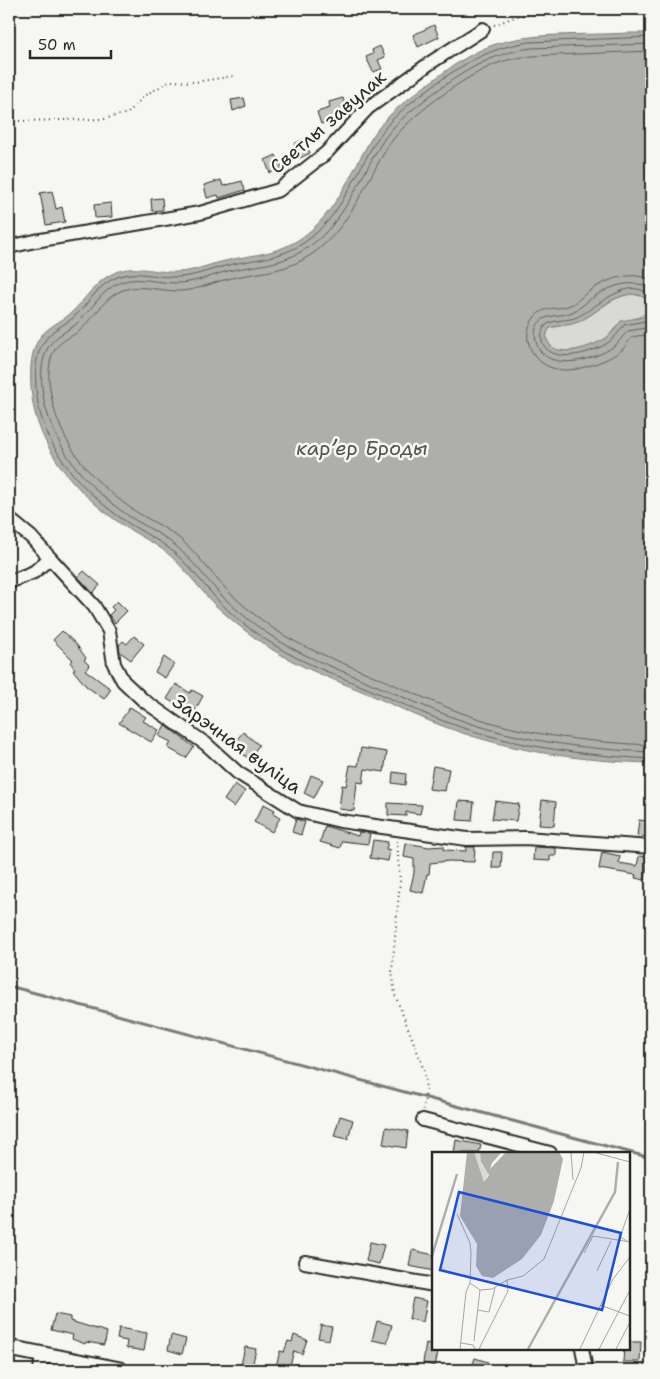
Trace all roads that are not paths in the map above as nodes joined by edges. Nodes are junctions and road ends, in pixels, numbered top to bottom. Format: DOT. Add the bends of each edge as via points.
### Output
graph roads {
  1 [pos="483,30"];
  2 [pos="9,247"];
  3 [pos="9,519"];
  4 [pos="50,558"];
  5 [pos="9,582"];
  6 [pos="651,847"];
  7 [pos="423,1120"];
  8 [pos="546,1152"];
  9 [pos="305,1262"];
  10 [pos="432,1285"];
  11 [pos="9,1348"];
  12 [pos="582,1349"];
  13 [pos="42,1354"];
  14 [pos="40,1370"];
  15 [pos="120,1370"];
  16 [pos="586,1370"];
  1 -- 2 [label="street, Светлы завулак" via="368,108 326,153 279,190 200,212"];
  3 -- 4 [label="street, Зарэчная вуліца"];
  4 -- 5 [label="street" via="34,572"];
  4 -- 6 [label="street, Зарэчная вуліца" via="94,606 109,632 114,664 122,681 143,700 206,744 238,773 298,811 340,821 466,839 524,838"];
  7 -- 8 [label="street"];
  9 -- 10 [label="street"];
  11 -- 13 [label="main road"];
  12 -- 16 [label="street"];
  13 -- 14 [label="street"];
  13 -- 15 [label="main road"];
}
